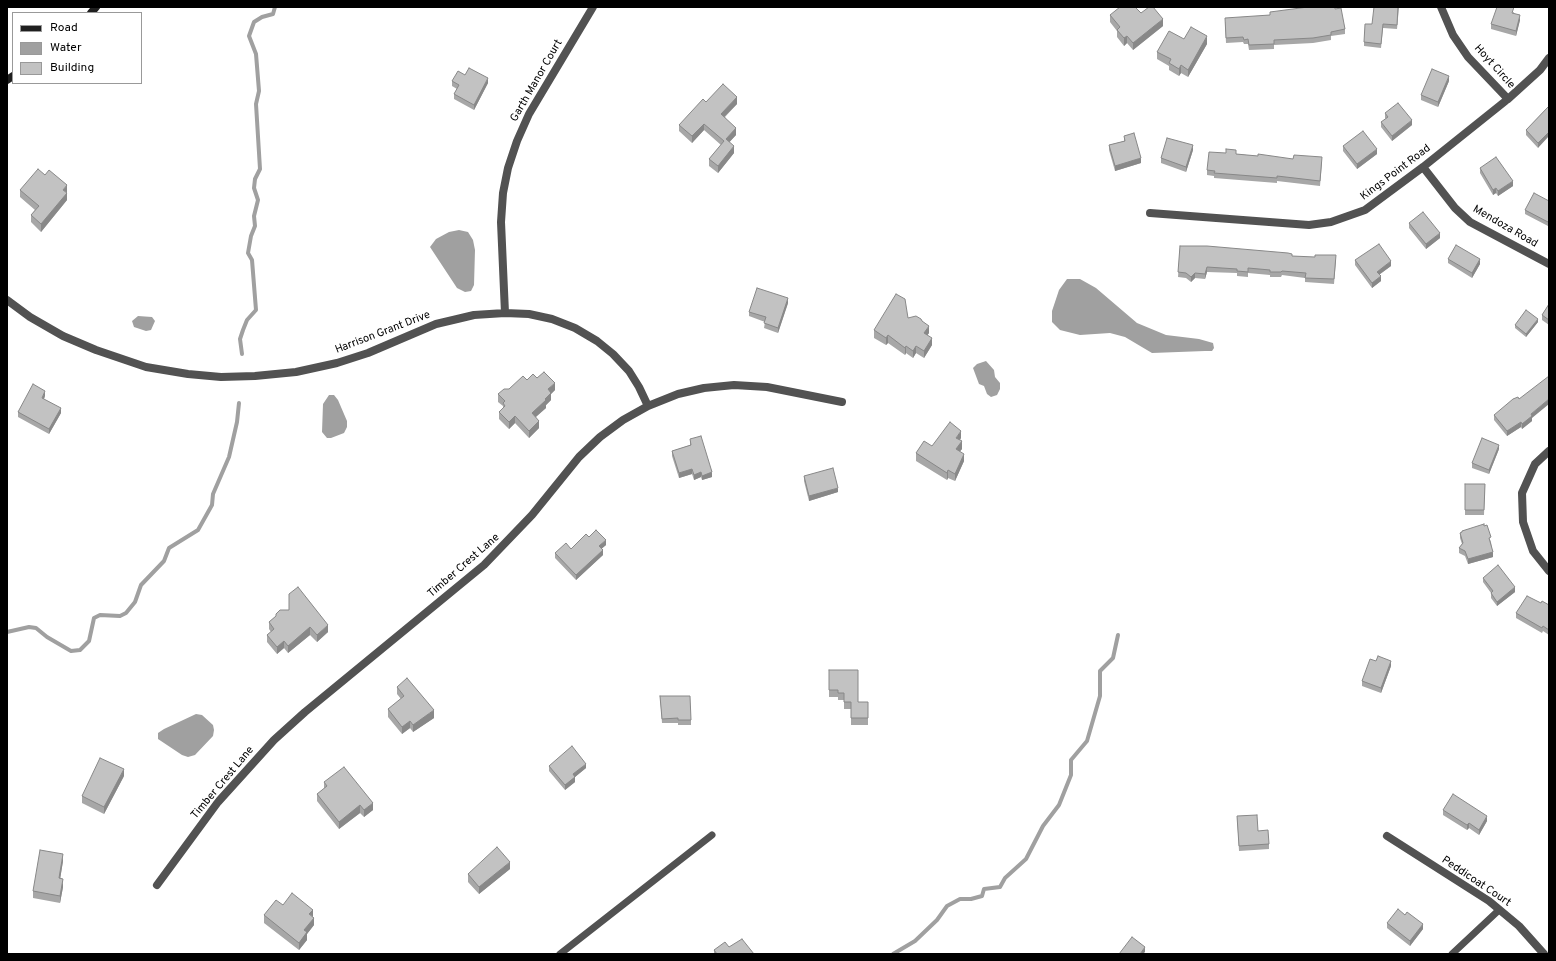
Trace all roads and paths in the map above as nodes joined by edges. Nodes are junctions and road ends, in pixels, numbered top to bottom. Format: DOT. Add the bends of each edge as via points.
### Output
graph roads {
  1 [pos="594,7"];
  2 [pos="1441,7"];
  3 [pos="1549,58"];
  4 [pos="1508,99"];
  5 [pos="1423,167"];
  6 [pos="1150,213"];
  7 [pos="1549,264"];
  8 [pos="7,300"];
  9 [pos="505,313"];
  10 [pos="842,402"];
  11 [pos="648,406"];
  12 [pos="1549,451"];
  13 [pos="1549,571"];
  14 [pos="712,835"];
  15 [pos="1388,836"];
  16 [pos="157,885"];
  17 [pos="1499,910"];
  18 [pos="560,954"];
  19 [pos="1452,954"];
  20 [pos="1544,954"];
  1 -- 9 [label="street, Garth Manor Court" via="529,114 508,168 501,222"];
  2 -- 4 [label="street, Hoyt Circle" via="1453,35 1468,57"];
  3 -- 4 [label="street, Kings Point Road" via="1540,70"];
  4 -- 5 [label="street, Kings Point Road"];
  5 -- 6 [label="street, Kings Point Road" via="1365,210 1331,222 1309,225"];
  5 -- 7 [label="street, Mendoza Road" via="1455,208 1470,222"];
  8 -- 9 [label="street, Harrison Grant Drive" via="63,336 96,350 146,366 221,377 296,372 337,363 368,353 436,324 474,315"];
  9 -- 11 [label="street, Harrison Grant Drive" via="529,314 552,319 575,328 597,341 629,371"];
  10 -- 11 [label="street, Timber Crest Lane" via="768,387 734,385 678,394"];
  11 -- 16 [label="street, Timber Crest Lane" via="600,437 579,457 532,515 484,565 274,740 218,802"];
  12 -- 13 [label="street" via="1535,464 1522,493 1523,522 1533,551"];
  14 -- 18 [label="lane"];
  15 -- 17 [label="street, Peddicoat Court"];
  17 -- 19 [label="lane"];
  17 -- 20 [label="street, Peddicoat Court" via="1519,926"];
}
